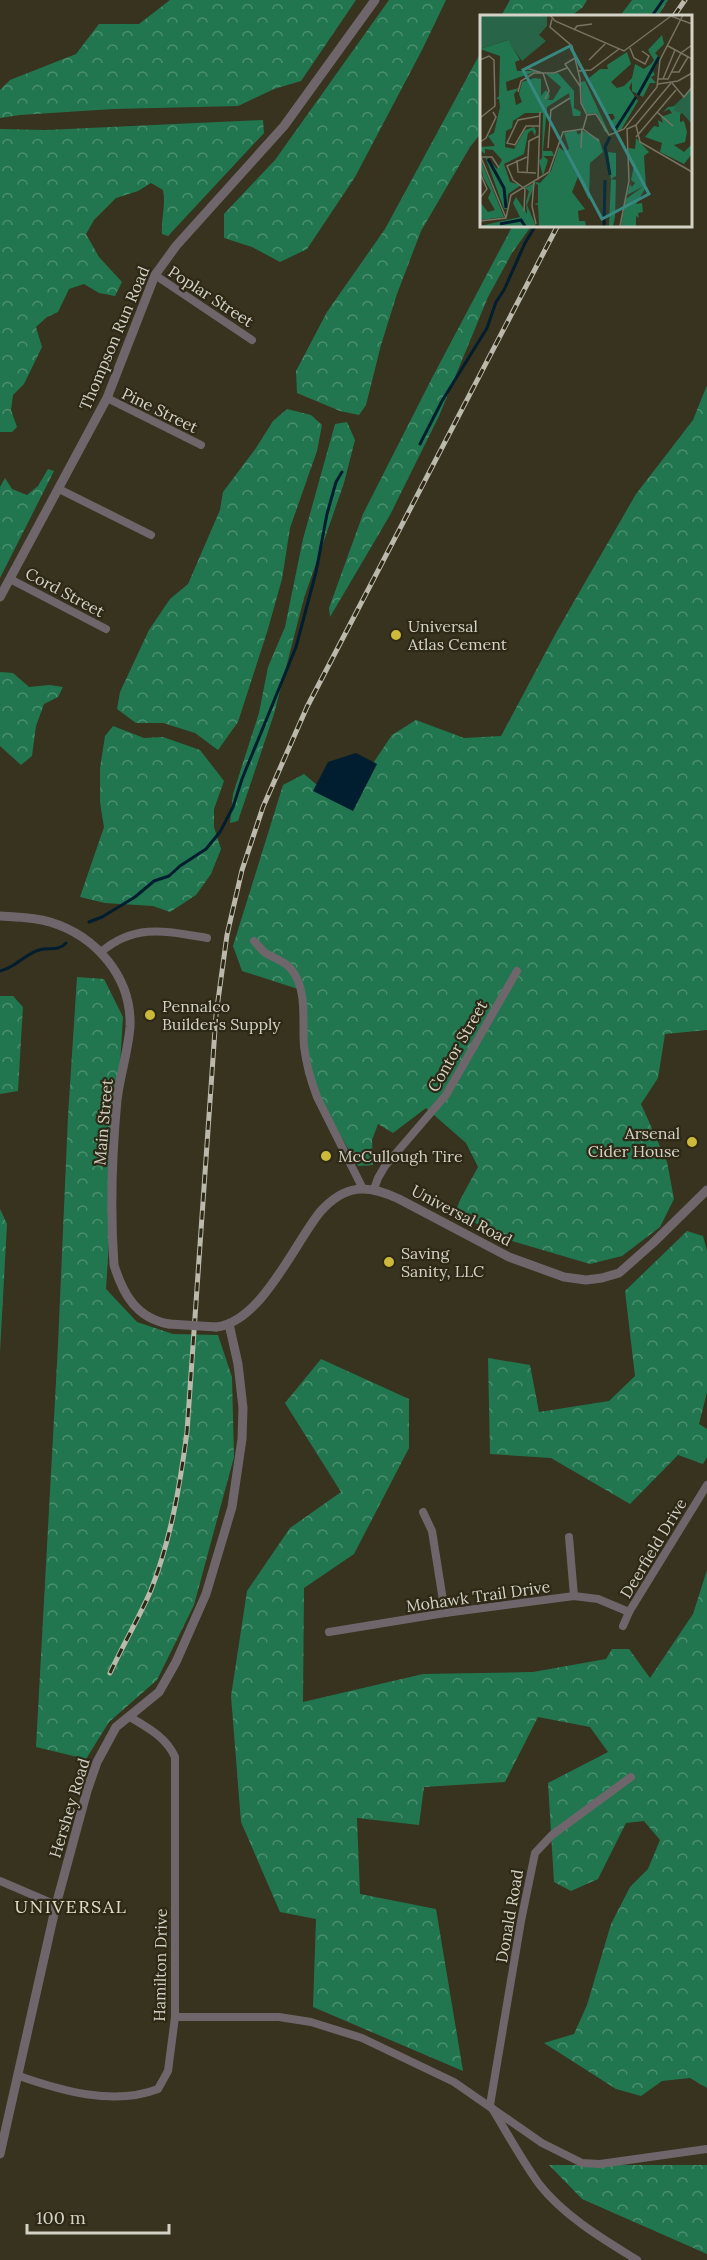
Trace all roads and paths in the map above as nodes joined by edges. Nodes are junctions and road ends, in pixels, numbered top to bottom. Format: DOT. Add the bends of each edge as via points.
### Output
graph roads {
  1 [pos="375,0"];
  2 [pos="155,275"];
  3 [pos="252,340"];
  4 [pos="107,398"];
  5 [pos="201,445"];
  6 [pos="59,489"];
  7 [pos="151,535"];
  8 [pos="10,579"];
  9 [pos="0,597"];
  10 [pos="106,629"];
  11 [pos="0,916"];
  12 [pos="207,938"];
  13 [pos="254,941"];
  14 [pos="101,952"];
  15 [pos="517,970"];
  16 [pos="362,1187"];
  17 [pos="374,1190"];
  18 [pos="707,1190"];
  19 [pos="230,1324"];
  20 [pos="707,1485"];
  21 [pos="423,1512"];
  22 [pos="569,1537"];
  23 [pos="574,1596"];
  24 [pos="629,1612"];
  25 [pos="445,1613"];
  26 [pos="623,1626"];
  27 [pos="329,1632"];
  28 [pos="130,1717"];
  29 [pos="631,1777"];
  30 [pos="0,1881"];
  31 [pos="56,1905"];
  32 [pos="175,2017"];
  33 [pos="19,2076"];
  34 [pos="490,2105"];
  35 [pos="707,2149"];
  36 [pos="0,2154"];
  37 [pos="637,2260"];
  1 -- 2 [label="street, Thompson Run Road" via="284,126 176,246"];
  2 -- 3 [label="street, Poplar Street"];
  2 -- 4 [label="street, Thompson Run Road"];
  4 -- 5 [label="street, Pine Street"];
  4 -- 6 [label="street, Thompson Run Road"];
  6 -- 7 [label="street"];
  6 -- 8 [label="street, Thompson Run Road"];
  8 -- 9 [label="street, Thompson Run Road"];
  8 -- 10 [label="street, Cord Street"];
  11 -- 14 [label="street, Main Street" via="49,922 85,939"];
  12 -- 14 [label="street" via="146,930 119,939"];
  13 -- 16 [label="street" via="265,953 282,961 296,978 301,990 304,1048 316,1097"];
  14 -- 19 [label="street, Main Street, bridge" via="119,979 130,1025 113,1155 114,1264 120,1282 130,1303 152,1319 216,1327"];
  15 -- 17 [label="street, Contor Street" via="446,1095 385,1166"];
  16 -- 17 [label="street, Universal Road"];
  16 -- 19 [label="street" via="326,1205 253,1309"];
  17 -- 18 [label="street, Universal Road" via="399,1199 509,1257 564,1277 586,1280 619,1273"];
  19 -- 28 [label="street, Hershey Road" via="243,1408 232,1507 206,1594 176,1662 159,1692"];
  20 -- 24 [label="street, Deerfield Drive"];
  21 -- 25 [label="street" via="432,1532"];
  22 -- 23 [label="street"];
  23 -- 24 [label="street, Mohawk Trail Drive" via="598,1599"];
  23 -- 25 [label="street, Mohawk Trail Drive"];
  24 -- 26 [label="street, Deerfield Drive"];
  25 -- 27 [label="street, Mohawk Trail Drive"];
  28 -- 31 [label="street, Hershey Road" via="116,1727 97,1762"];
  28 -- 32 [label="street, Hamilton Drive" via="170,1745 175,1757"];
  29 -- 34 [label="street, Donald Road" via="552,1835 535,1853"];
  30 -- 31 [label="street"];
  31 -- 33 [label="street, Hershey Road"];
  32 -- 33 [label="street, Hamilton Drive" via="168,2071 158,2089 149,2093 113,2098 43,2085"];
  32 -- 34 [label="street" via="279,2017 311,2022 362,2038 454,2082"];
  33 -- 36 [label="street, Hershey Road"];
  34 -- 35 [label="street" via="542,2143 582,2163"];
  34 -- 37 [label="street" via="540,2185 597,2235"];
}
